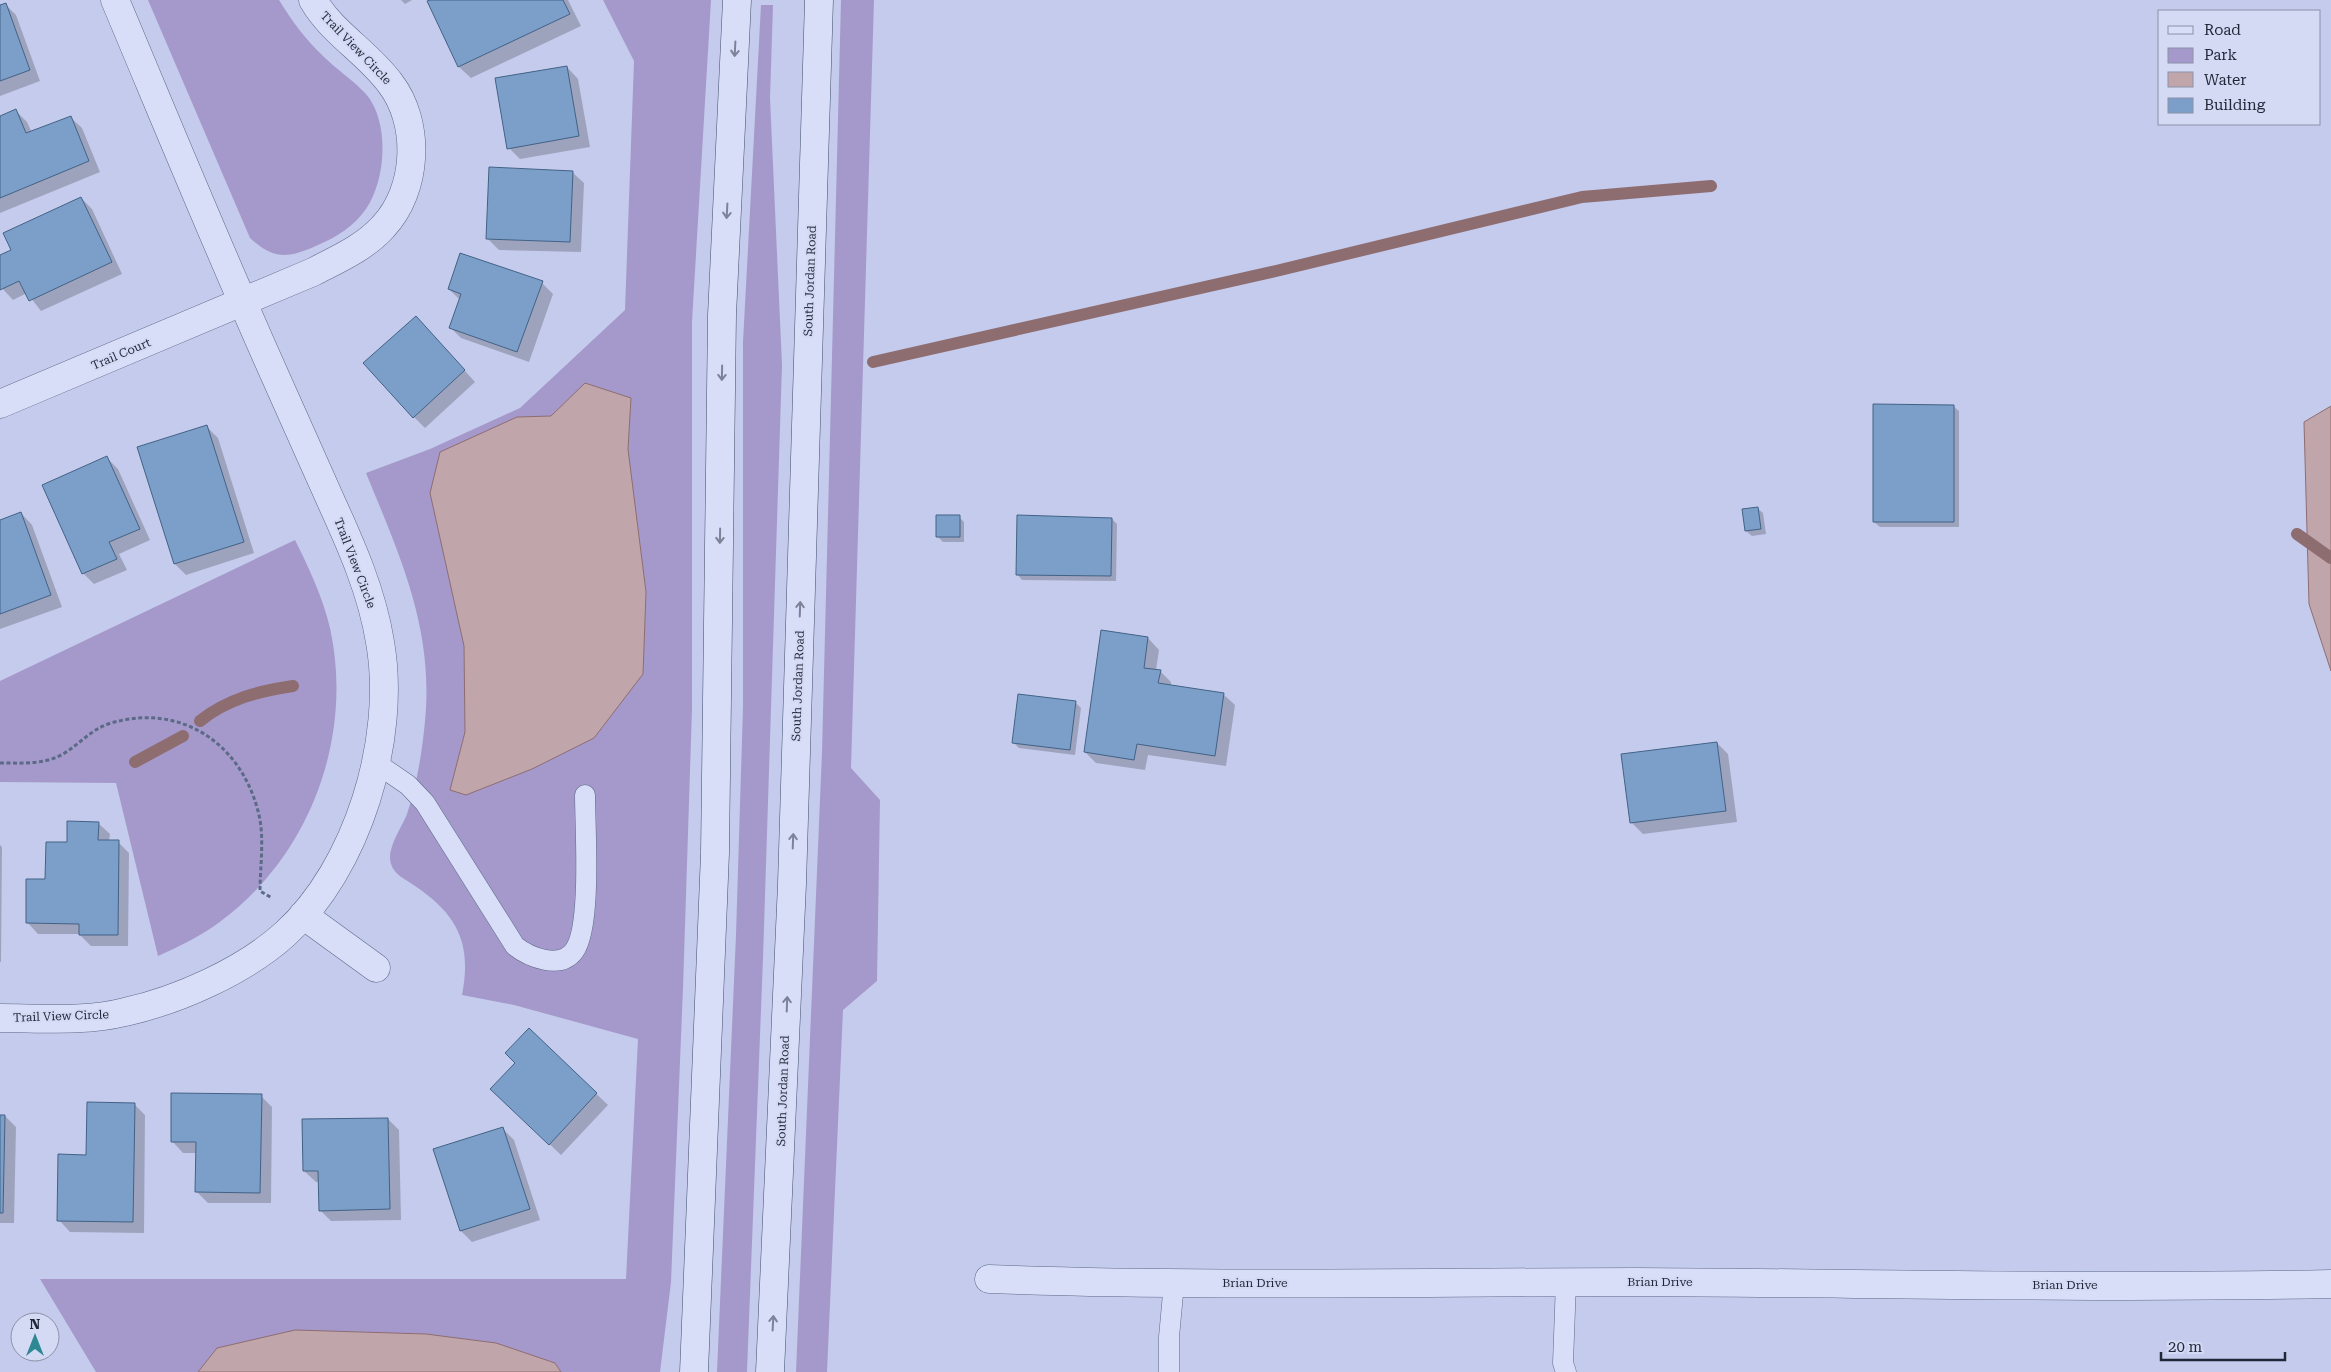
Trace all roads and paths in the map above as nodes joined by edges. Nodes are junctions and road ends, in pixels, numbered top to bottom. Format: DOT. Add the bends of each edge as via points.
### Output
graph roads {
  1 [pos="115,0"];
  2 [pos="313,0"];
  3 [pos="737,0"];
  4 [pos="819,0"];
  5 [pos="242,303"];
  6 [pos="0,404"];
  7 [pos="0,763"];
  8 [pos="376,763"];
  9 [pos="585,795"];
  10 [pos="303,915"];
  11 [pos="376,968"];
  12 [pos="0,1018"];
  13 [pos="989,1280"];
  14 [pos="1566,1282"];
  15 [pos="1174,1283"];
  16 [pos="2331,1284"];
  17 [pos="694,1372"];
  18 [pos="770,1372"];
  19 [pos="1169,1372"];
  20 [pos="1566,1372"];
  1 -- 5 [label="street, Trail View Circle"];
  2 -- 5 [label="street, Trail View Circle" via="330,24 378,70 398,95 410,133 410,168 394,213 369,240 321,268"];
  3 -- 17 [label="street, one-way" via="722,315 715,853"];
  18 -- 4 [label="street, South Jordan Road, one-way" via="792,884"];
  5 -- 6 [label="street, Trail Court"];
  5 -- 8 [label="street, Trail View Circle" via="354,553 374,612 384,674 382,732"];
  7 -- 10 [label="path" via="48,760 65,753 100,728 131,718 166,718 190,725 219,745 252,794 259,814 260,891"];
  8 -- 9 [label="lane" via="408,785 425,803 515,946 527,955 547,960 564,959 574,951 580,933 586,894"];
  8 -- 10 [label="street, Trail View Circle" via="344,853"];
  10 -- 11 [label="street"];
  10 -- 12 [label="street, Trail View Circle" via="258,955 158,1003 98,1017"];
  13 -- 15 [label="street, Brian Drive"];
  14 -- 15 [label="street, Brian Drive"];
  14 -- 16 [label="street, Brian Drive"];
  14 -- 20 [label="lane" via="1563,1363"];
  15 -- 19 [label="lane" via="1168,1337"];
}
